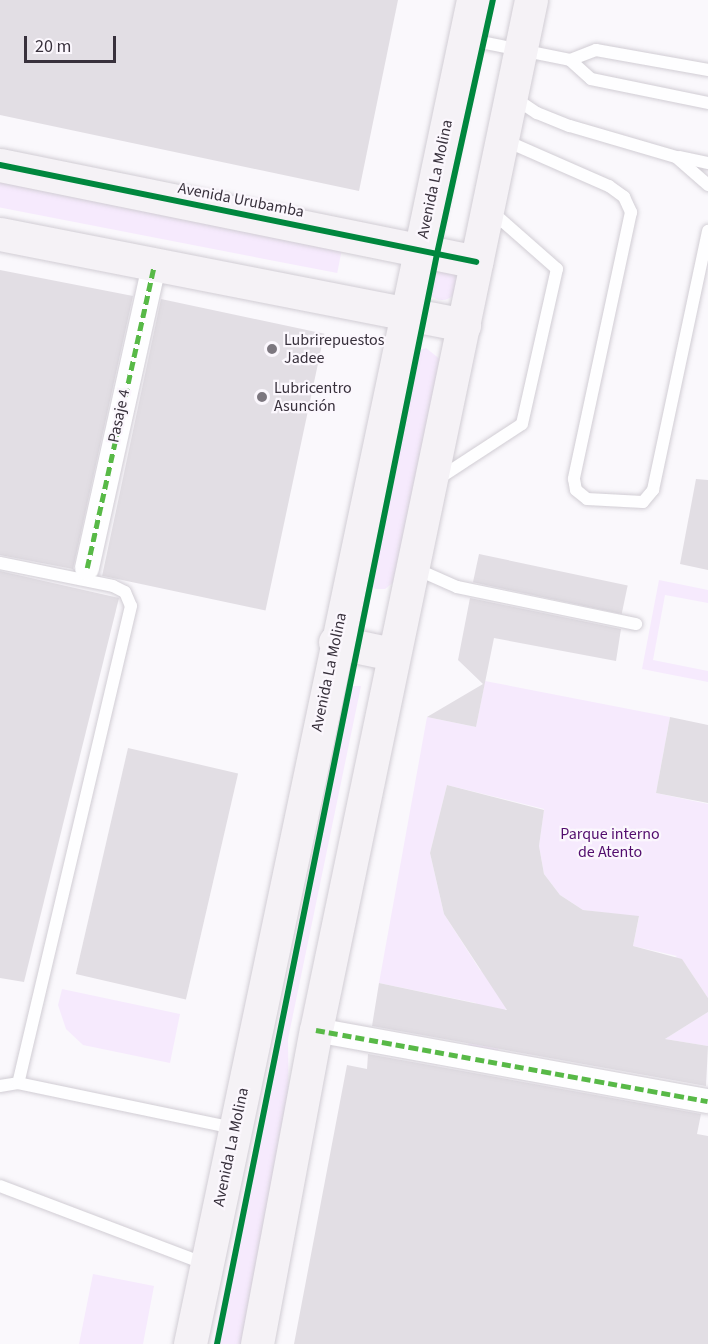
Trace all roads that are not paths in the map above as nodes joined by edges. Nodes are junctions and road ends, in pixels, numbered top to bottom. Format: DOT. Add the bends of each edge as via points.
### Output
graph roads {
  1 [pos="473,0"];
  2 [pos="531,0"];
  3 [pos="465,39"];
  4 [pos="521,51"];
  5 [pos="570,60"];
  6 [pos="708,70"];
  7 [pos="512,96"];
  8 [pos="708,103"];
  9 [pos="503,140"];
  10 [pos="676,157"];
  11 [pos="708,163"];
  12 [pos="0,165"];
  13 [pos="708,185"];
  14 [pos="489,209"];
  15 [pos="708,231"];
  16 [pos="0,234"];
  17 [pos="420,250"];
  18 [pos="476,262"];
  19 [pos="154,265"];
  20 [pos="406,314"];
  21 [pos="464,325"];
  22 [pos="429,484"];
  23 [pos="0,563"];
  24 [pos="411,567"];
  25 [pos="87,568"];
  26 [pos="636,624"];
  27 [pos="335,642"];
  28 [pos="392,654"];
  29 [pos="316,1030"];
  30 [pos="18,1083"];
  31 [pos="0,1086"];
  32 [pos="708,1101"];
  33 [pos="235,1128"];
  34 [pos="0,1186"];
  35 [pos="206,1264"];
  36 [pos="190,1344"];
  37 [pos="257,1344"];
  1 -- 3 [label="main road, Avenida La Molina"];
  2 -- 4 [label="main road"];
  3 -- 4 [label="lane"];
  3 -- 17 [label="main road, Avenida La Molina"];
  4 -- 5 [label="lane"];
  4 -- 7 [label="main road"];
  5 -- 6 [label="lane" via="596,50"];
  5 -- 8 [label="lane" via="591,79"];
  7 -- 9 [label="main road"];
  7 -- 10 [label="lane" via="537,113 570,126"];
  9 -- 14 [label="main road"];
  9 -- 15 [label="lane" via="609,186 624,197 631,212 574,479 576,490 587,499 643,502 653,490"];
  10 -- 11 [label="lane"];
  10 -- 13 [label="lane" via="700,174"];
  12 -- 17 [label="main road, Avenida Urubamba"];
  14 -- 18 [label="main road"];
  14 -- 22 [label="lane" via="557,269 555,280 522,424"];
  16 -- 19 [label="main road"];
  17 -- 18 [label="main road, Avenida Urubamba"];
  17 -- 20 [label="main road, Avenida La Molina"];
  18 -- 21 [label="main road"];
  19 -- 20 [label="main road"];
  19 -- 25 [label="street, Pasaje 4"];
  20 -- 21 [label="main road"];
  20 -- 27 [label="main road, Avenida La Molina"];
  21 -- 22 [label="main road"];
  22 -- 24 [label="main road"];
  23 -- 30 [label="lane" via="113,586 124,592 130,606"];
  24 -- 26 [label="lane" via="457,587"];
  24 -- 28 [label="main road"];
  27 -- 28 [label="main road"];
  27 -- 33 [label="main road, Avenida La Molina"];
  28 -- 29 [label="main road"];
  29 -- 32 [label="street"];
  29 -- 37 [label="main road"];
  30 -- 31 [label="lane"];
  30 -- 33 [label="lane"];
  33 -- 35 [label="main road, Avenida La Molina"];
  34 -- 35 [label="lane"];
  35 -- 36 [label="main road, Avenida La Molina"];
}
